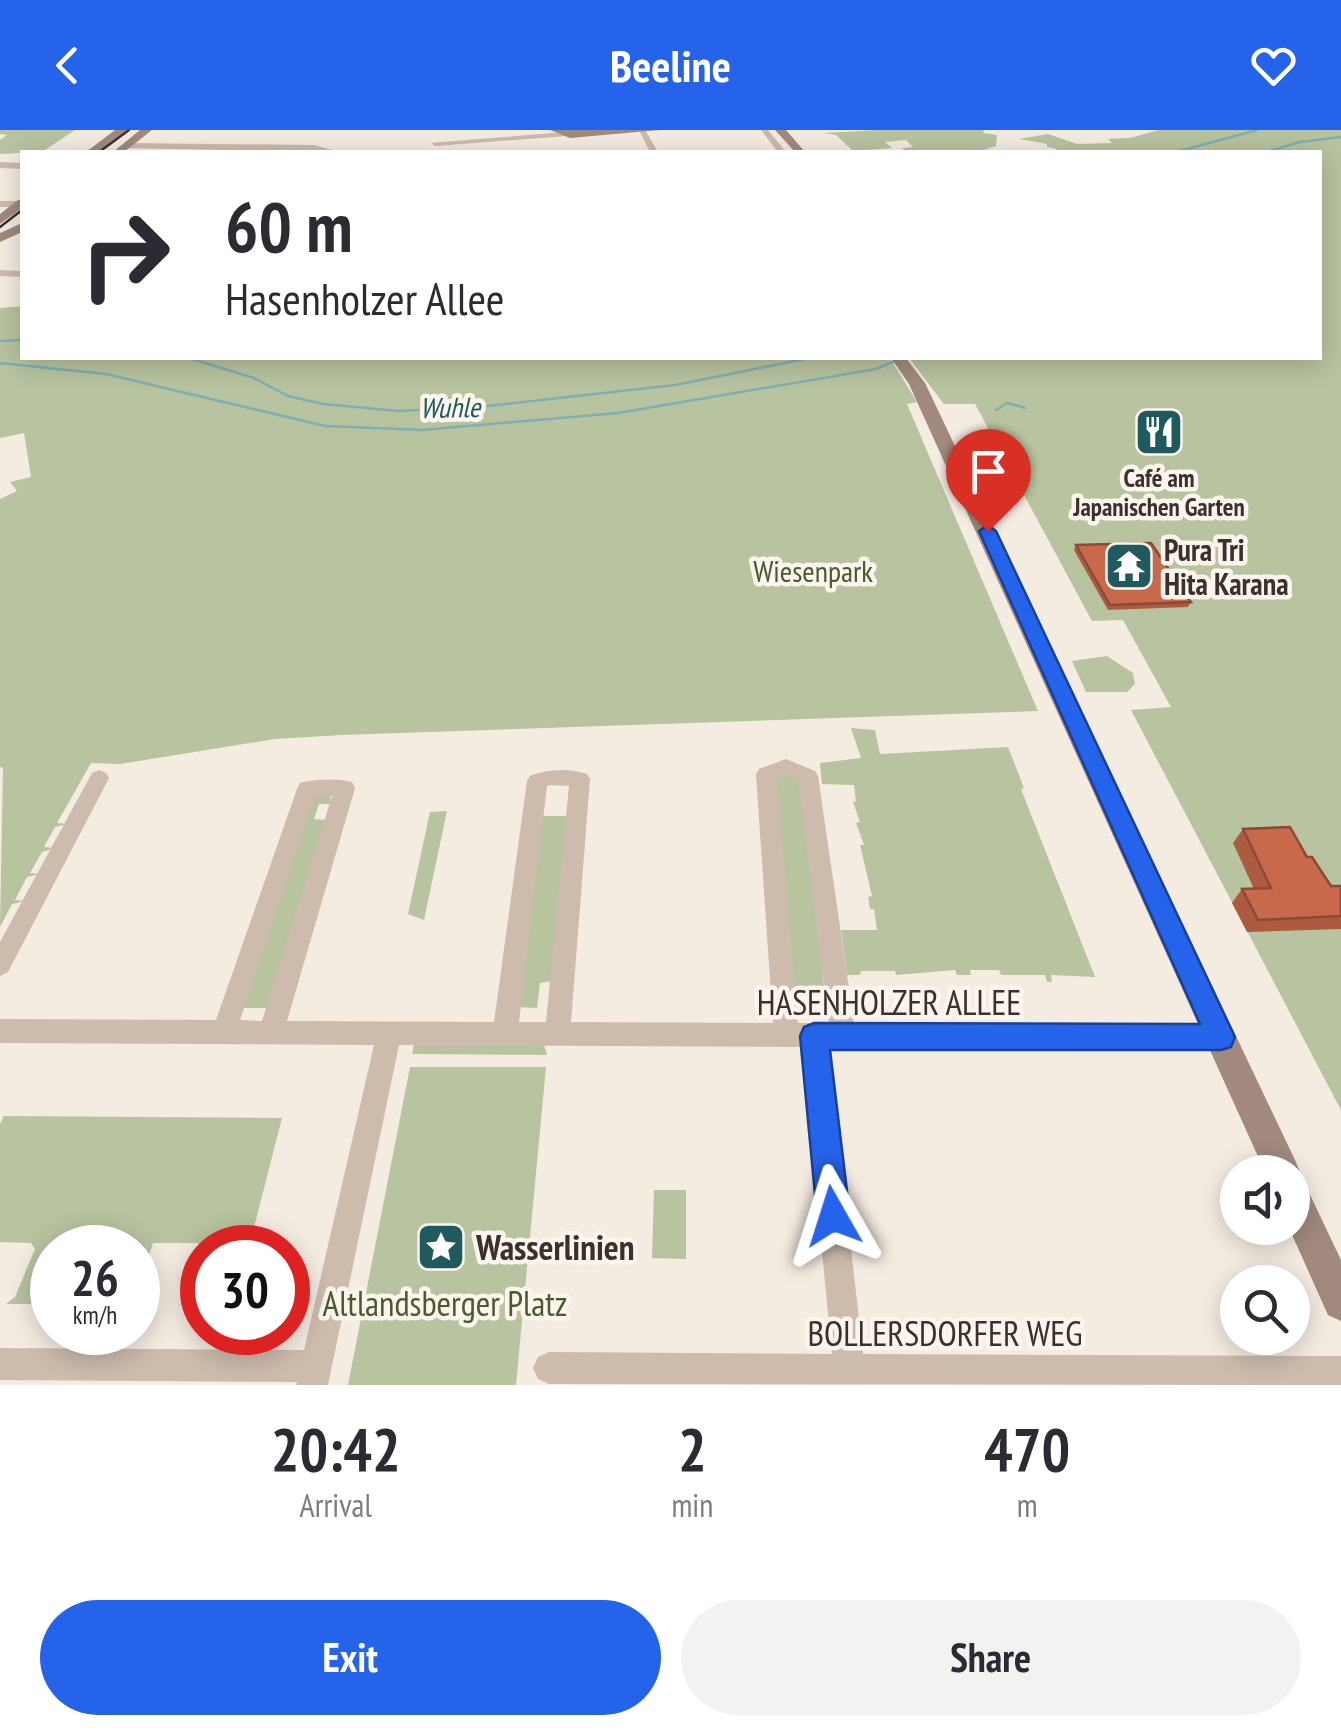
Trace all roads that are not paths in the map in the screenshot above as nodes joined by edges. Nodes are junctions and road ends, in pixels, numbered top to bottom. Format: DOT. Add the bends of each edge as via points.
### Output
graph roads {
  1 [pos="122,130"];
  2 [pos="147,130"];
  3 [pos="260,130"];
  4 [pos="430,130"];
  5 [pos="655,130"];
  6 [pos="780,130"];
  7 [pos="1052,130"];
  8 [pos="642,131"];
  9 [pos="764,131"];
  10 [pos="560,132"];
  11 [pos="1032,133"];
  12 [pos="242,147"];
  13 [pos="435,148"];
  14 [pos="122,149"];
  15 [pos="94,150"];
  16 [pos="327,150"];
  17 [pos="780,150"];
  18 [pos="798,150"];
  19 [pos="901,361"];
  20 [pos="99,778"];
  21 [pos="0,965"];
  22 [pos="0,1032"];
  23 [pos="224,1032"];
  24 [pos="271,1033"];
  25 [pos="389,1034"];
  26 [pos="505,1035"];
  27 [pos="557,1036"];
  28 [pos="814,1037"];
  29 [pos="1221,1037"];
  30 [pos="1274,1155"];
  31 [pos="1310,1234"];
  32 [pos="1341,1302"];
  33 [pos="0,1364"];
  34 [pos="549,1368"];
  35 [pos="1341,1372"];
  36 [pos="314,1376"];
  37 [pos="851,1378"];
  1 -- 15 [label="street"];
  2 -- 14 [label="street"];
  3 -- 12 [label="street"];
  4 -- 13 [label="street"];
  5 -- 8 [label="street"];
  6 -- 18 [label="street"];
  7 -- 11 [label="street"];
  8 -- 10 [label="street"];
  9 -- 17 [label="street"];
  10 -- 13 [label="street"];
  12 -- 14 [label="street"];
  12 -- 16 [label="street"];
  19 -- 29 [label="street" via="1003,562"];
  20 -- 21 [label="street"];
  22 -- 23 [label="street, HASENHOLZER ALLEE"];
  23 -- 24 [label="street, HASENHOLZER ALLEE"];
  23 -- 24 [label="street" via="307,789 345,788"];
  24 -- 25 [label="street, HASENHOLZER ALLEE"];
  25 -- 26 [label="street, HASENHOLZER ALLEE"];
  25 -- 36 [label="street"];
  26 -- 27 [label="street, HASENHOLZER ALLEE"];
  26 -- 27 [label="street" via="537,780 568,777 580,779"];
  27 -- 28 [label="street, HASENHOLZER ALLEE"];
  28 -- 28 [label="street" via="808,776 786,767 766,774"];
  28 -- 29 [label="street, HASENHOLZER ALLEE"];
  28 -- 37 [label="street"];
  29 -- 30 [label="street"];
  31 -- 32 [label="street"];
  33 -- 36 [label="street"];
  34 -- 37 [label="street, BOLLERSDORFER WEG"];
  35 -- 37 [label="street, BOLLERSDORFER WEG"];
}
